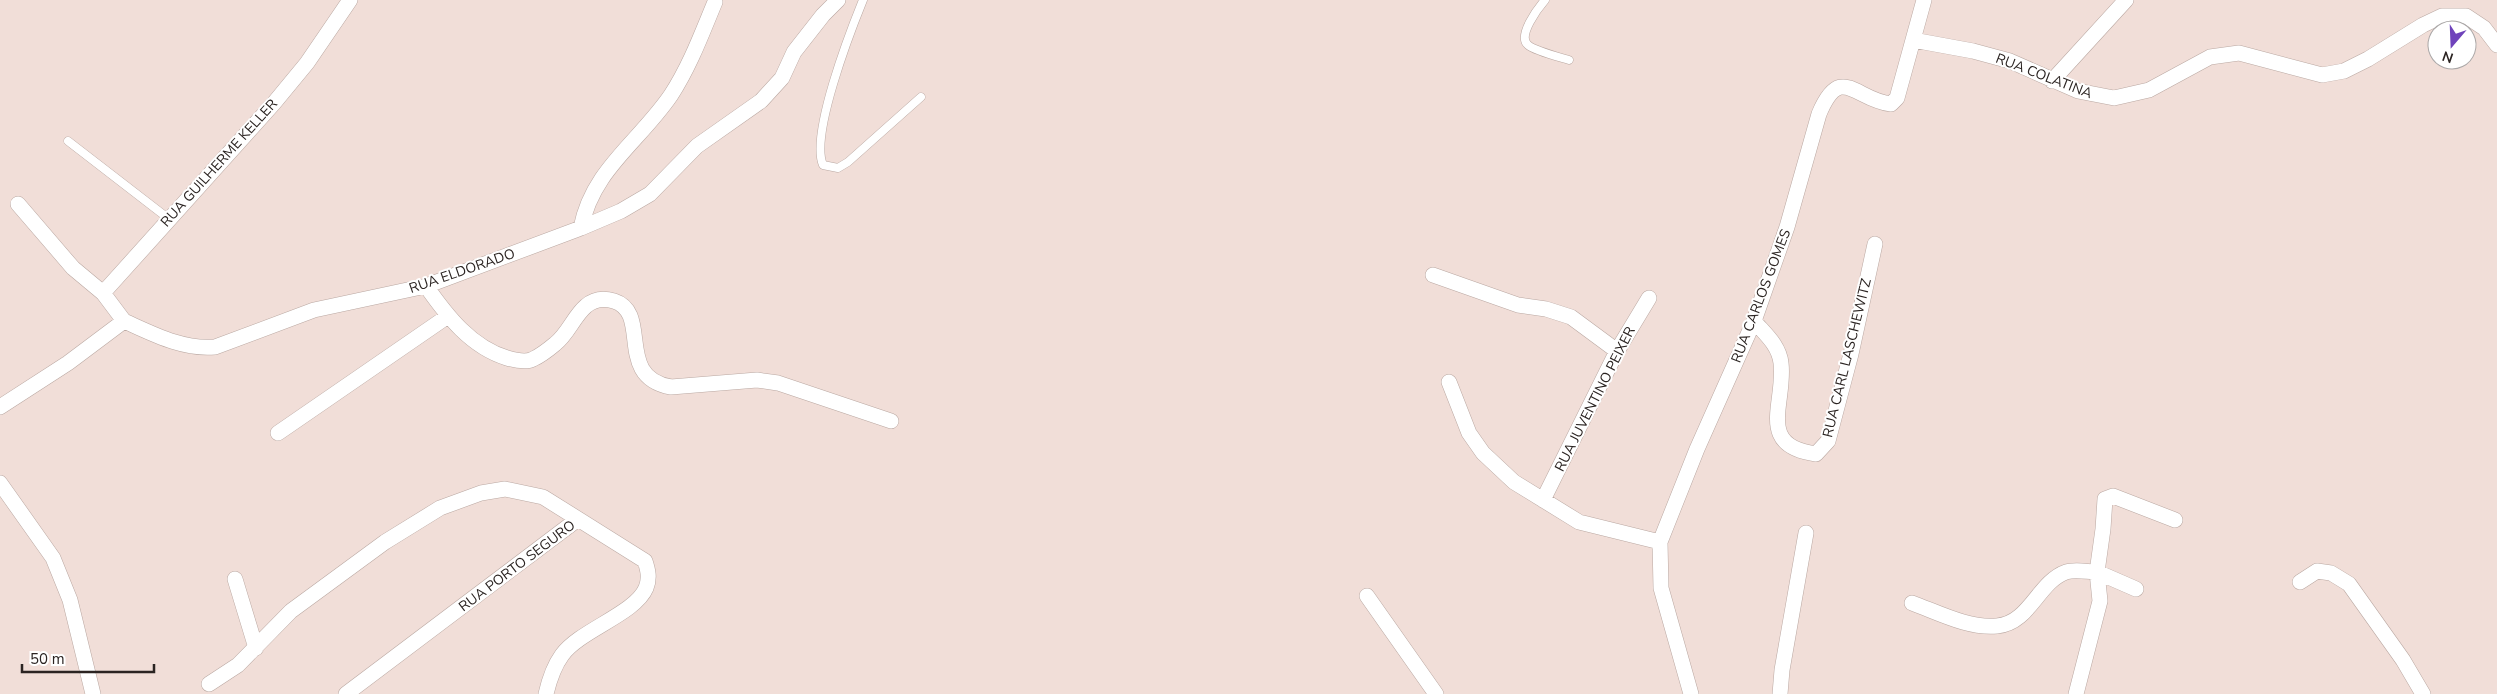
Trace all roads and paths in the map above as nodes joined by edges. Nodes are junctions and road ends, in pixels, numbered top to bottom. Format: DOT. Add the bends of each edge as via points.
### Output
graph roads {
  1 [pos="350,0"];
  2 [pos="838,0"];
  3 [pos="863,0"];
  4 [pos="1545,0"];
  5 [pos="1924,0"];
  6 [pos="2126,0"];
  7 [pos="715,2"];
  8 [pos="1913,40"];
  9 [pos="2497,45"];
  10 [pos="1569,60"];
  11 [pos="2052,82"];
  12 [pos="921,97"];
  13 [pos="68,141"];
  14 [pos="18,204"];
  15 [pos="169,220"];
  16 [pos="581,228"];
  17 [pos="1874,244"];
  18 [pos="1433,275"];
  19 [pos="426,286"];
  20 [pos="103,293"];
  21 [pos="1649,298"];
  22 [pos="448,316"];
  23 [pos="124,321"];
  24 [pos="1754,322"];
  25 [pos="1617,351"];
  26 [pos="1449,382"];
  27 [pos="0,407"];
  28 [pos="891,421"];
  29 [pos="278,433"];
  30 [pos="0,483"];
  31 [pos="1543,500"];
  32 [pos="578,519"];
  33 [pos="2175,520"];
  34 [pos="1806,533"];
  35 [pos="1660,542"];
  36 [pos="2097,572"];
  37 [pos="235,579"];
  38 [pos="2300,582"];
  39 [pos="2136,589"];
  40 [pos="1367,596"];
  41 [pos="1912,603"];
  42 [pos="256,648"];
  43 [pos="209,684"];
  44 [pos="93,694"];
  45 [pos="346,694"];
  46 [pos="546,694"];
  47 [pos="1436,694"];
  48 [pos="1691,694"];
  49 [pos="1780,694"];
  50 [pos="2076,694"];
  51 [pos="2423,694"];
  1 -- 15 [label="street, RUA GUILHERME KELLER" via="307,63"];
  2 -- 16 [label="street, RUA ELDORADO" via="799,45 782,78 760,101 697,146 650,194"];
  3 -- 12 [label="lane" via="840,58 821,138 820,159 823,165 838,168 848,162"];
  4 -- 10 [label="lane" via="1537,9 1524,40 1528,46"];
  5 -- 8 [label="street, RUA CARLOS GOMES"];
  6 -- 11 [label="street"];
  7 -- 16 [label="street" via="671,95 650,123 604,172 585,208"];
  8 -- 11 [label="street, RUA COLATINA" via="2010,61"];
  8 -- 24 [label="street, RUA CARLOS GOMES" via="1897,98 1891,104 1842,86 1825,98 1787,227"];
  9 -- 11 [label="street, RUA COLATINA" via="2484,28 2466,16 2442,16 2344,71 2322,75 2239,53 2210,57 2149,90 2114,98"];
  13 -- 15 [label="lane"];
  14 -- 20 [label="street" via="73,268"];
  15 -- 20 [label="street, RUA GUILHERME KELLER"];
  16 -- 19 [label="street, RUA ELDORADO"];
  17 -- 24 [label="street, RUA CARL LASCHEWITZ" via="1851,354 1828,441 1816,454 1787,445 1777,425 1781,363 1774,345"];
  18 -- 25 [label="street" via="1518,305 1571,317"];
  19 -- 22 [label="street"];
  19 -- 23 [label="street, RUA ELDORADO" via="314,310 215,347 199,348 177,342"];
  20 -- 23 [label="street"];
  21 -- 25 [label="street, RUA JUVENTINO PEIXER"];
  22 -- 28 [label="street" via="477,344 494,354 515,360 532,360 556,344 584,307 600,299 615,301 626,307 632,321 639,364 644,373 661,385 672,387 757,380 778,383"];
  22 -- 29 [label="street"];
  23 -- 27 [label="street" via="68,363"];
  24 -- 35 [label="street, RUA CARLOS GOMES" via="1697,449"];
  25 -- 31 [label="street, RUA JUVENTINO PEIXER"];
  26 -- 31 [label="street" via="1469,433 1483,453 1514,482"];
  30 -- 44 [label="street" via="52,558 70,600"];
  31 -- 35 [label="street" via="1579,522"];
  32 -- 42 [label="street" via="543,497 504,489 481,493 440,508 385,542 291,611"];
  32 -- 45 [label="street, RUA PORTO SEGURO"];
  32 -- 46 [label="street, RUA PORTO SEGURO" via="645,561 649,576 646,589 633,604 561,655"];
  33 -- 36 [label="street" via="2108,496 2105,499"];
  34 -- 49 [label="street"];
  35 -- 48 [label="street, RUA CARLOS GOMES" via="1660,588"];
  36 -- 39 [label="street"];
  36 -- 41 [label="street" via="2066,572 2048,585 2027,610 2000,626 1963,621"];
  36 -- 50 [label="street" via="2100,601"];
  37 -- 42 [label="street"];
  38 -- 51 [label="street" via="2317,571 2349,584"];
  40 -- 47 [label="street"];
  42 -- 43 [label="street" via="238,665"];
}
